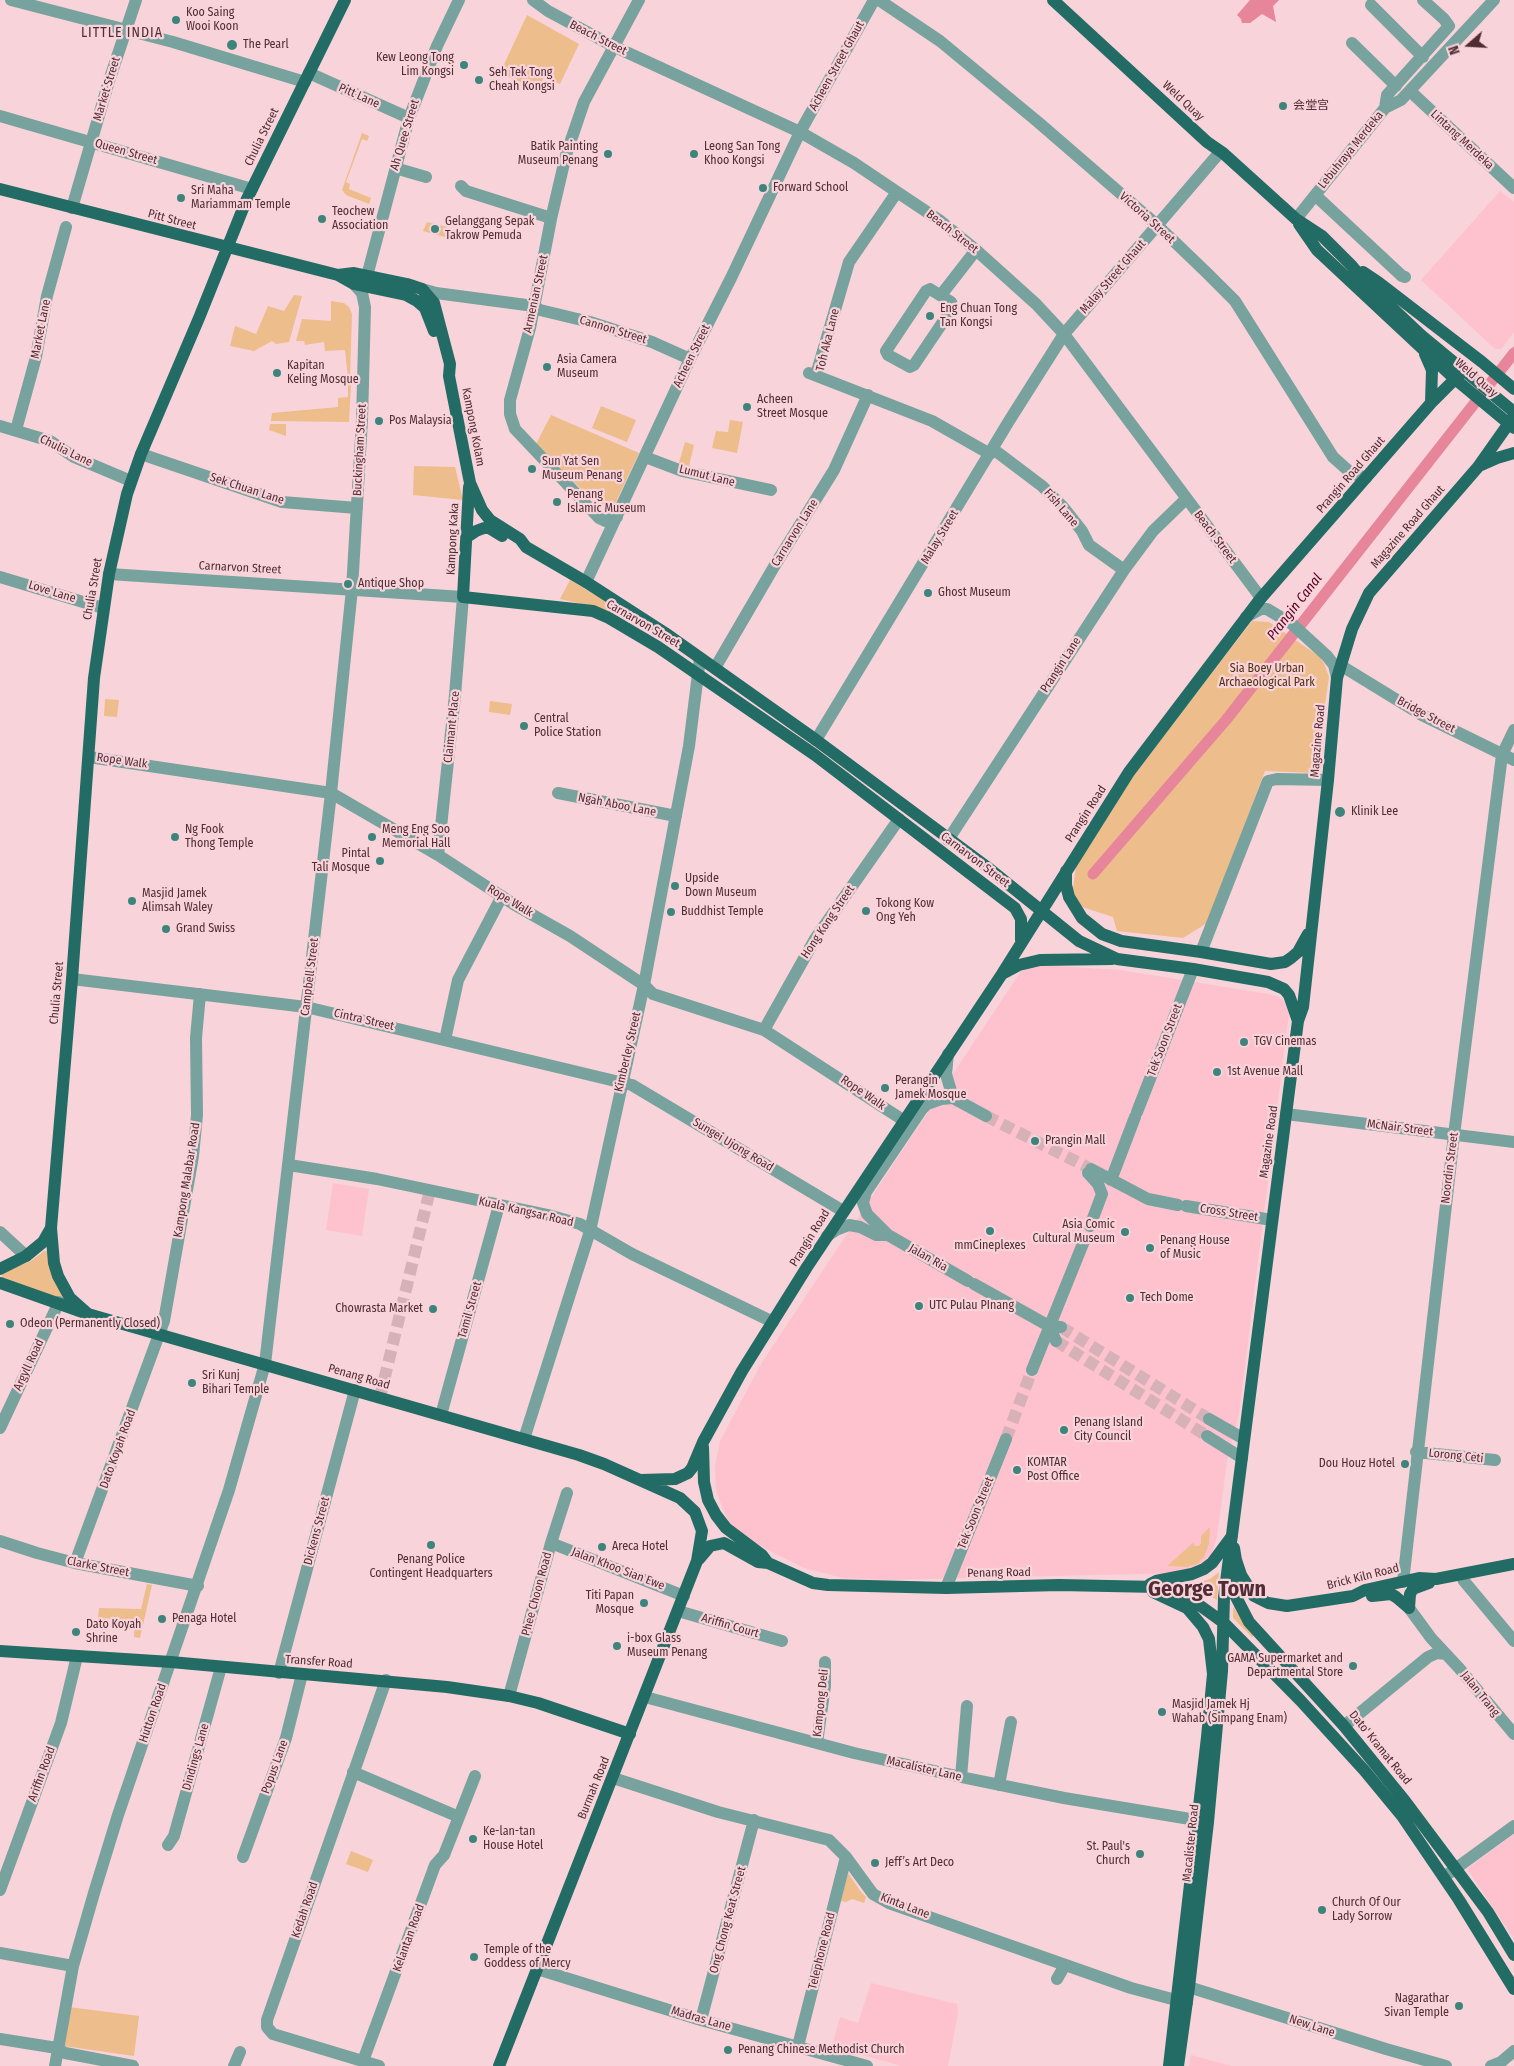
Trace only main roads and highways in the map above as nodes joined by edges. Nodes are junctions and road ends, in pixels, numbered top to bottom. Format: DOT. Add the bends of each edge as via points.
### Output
graph roads {
  1 [pos="345,0"];
  2 [pos="1053,0"];
  3 [pos="0,189"];
  4 [pos="1296,219"];
  5 [pos="227,248"];
  6 [pos="1352,266"];
  7 [pos="338,276"];
  8 [pos="1423,349"];
  9 [pos="449,376"];
  10 [pos="1464,380"];
  11 [pos="1510,386"];
  12 [pos="1431,403"];
  13 [pos="1513,420"];
  14 [pos="1514,453"];
  15 [pos="1478,467"];
  16 [pos="470,483"];
  17 [pos="467,537"];
  18 [pos="526,547"];
  19 [pos="463,598"];
  20 [pos="1261,598"];
  21 [pos="1340,665"];
  22 [pos="1066,870"];
  23 [pos="1041,911"];
  24 [pos="1312,928"];
  25 [pos="1020,945"];
  26 [pos="1117,959"];
  27 [pos="1002,974"];
  28 [pos="1298,1021"];
  29 [pos="51,1228"];
  30 [pos="0,1269"];
  31 [pos="0,1283"];
  32 [pos="88,1314"];
  33 [pos="703,1442"];
  34 [pos="641,1480"];
  35 [pos="699,1518"];
  36 [pos="1232,1536"];
  37 [pos="697,1561"];
  38 [pos="1228,1562"];
  39 [pos="768,1563"];
  40 [pos="1514,1564"];
  41 [pos="1436,1579"];
  42 [pos="1144,1587"];
  43 [pos="1352,1596"];
  44 [pos="1224,1623"];
  45 [pos="0,1651"];
  46 [pos="630,1734"];
  47 [pos="1202,1821"];
  48 [pos="1514,1955"];
  49 [pos="1514,1989"];
  50 [pos="1182,2002"];
  51 [pos="499,2066"];
  52 [pos="1169,2066"];
  53 [pos="1178,2066"];
  1 -- 5 [label="main road, Chulia Street" via="252,189"];
  2 -- 4 [label="main road, Weld Quay"];
  3 -- 5 [label="main road, Pitt Street"];
  4 -- 6 [label="main road, Weld Quay" via="1322,236"];
  4 -- 8 [label="main road, Weld Quay" via="1317,250"];
  5 -- 7 [label="main road, Pitt Street"];
  5 -- 29 [label="main road, Chulia Street" via="140,454 109,574 94,678"];
  6 -- 10 [label="main road, Weld Quay"];
  6 -- 11 [label="main road, Weld Quay" via="1378,282"];
  7 -- 9 [label="main road, Pitt Street" via="354,284 406,295 425,308"];
  7 -- 9 [label="main road, Pitt Street" via="354,273 422,289 434,303 440,320 450,364"];
  8 -- 10 [label="main road, Weld Quay"];
  8 -- 12 [label="main road" via="1432,370"];
  9 -- 16 [label="main road, Kampong Kolam"];
  10 -- 12 [label="main road, Prangin Road Ghaut"];
  10 -- 13 [label="main road, Weld Quay"];
  12 -- 20 [label="main road, Prangin Road Ghaut"];
  13 -- 15 [label="main road, Magazine Road Ghaut"];
  14 -- 15 [label="main road"];
  15 -- 21 [label="main road, Magazine Road Ghaut" via="1369,593"];
  16 -- 17 [label="main road, Kampong Kaka"];
  16 -- 18 [label="main road, Carnarvon Street" via="487,516 520,539"];
  17 -- 18 [label="main road, Carnarvon Street" via="481,528 489,528 518,546"];
  17 -- 19 [label="main road, Kampong Kaka"];
  18 -- 23 [label="main road, Carnarvon Street" via="586,582 715,668 1000,877"];
  19 -- 25 [label="main road, Carnarvon Street" via="593,611 658,647 815,754 1015,908 1022,926"];
  20 -- 22 [label="main road, Prangin Road" via="1129,772"];
  21 -- 24 [label="main road, Magazine Road"];
  22 -- 23 [label="main road, Prangin Road"];
  22 -- 24 [label="main road" via="1068,897 1082,918 1102,934 1121,941 1279,964 1298,952"];
  23 -- 25 [label="main road, Prangin Road"];
  23 -- 26 [label="main road, Carnarvon Street" via="1079,941"];
  24 -- 28 [label="main road, Magazine Road" via="1303,1007"];
  25 -- 27 [label="main road, Prangin Road"];
  26 -- 27 [label="main road" via="1040,960 1019,965"];
  26 -- 28 [label="main road, Carnarvon Street" via="1193,968 1277,985 1290,995"];
  27 -- 33 [label="main road, Prangin Road" via="827,1236 742,1371"];
  28 -- 36 [label="main road, Magazine Road"];
  29 -- 30 [label="main road" via="43,1242 26,1256"];
  29 -- 32 [label="main road, Chulia Street" via="58,1276 70,1298"];
  31 -- 32 [label="main road, Penang Road"];
  32 -- 34 [label="main road, Penang Road" via="524,1439 587,1458"];
  33 -- 34 [label="main road, Prangin Road" via="692,1468 682,1476 668,1480"];
  33 -- 39 [label="main road, Penang Road" via="704,1482 716,1515 726,1528"];
  34 -- 35 [label="main road, Penang Road" via="686,1502"];
  35 -- 37 [label="main road, Burmah Road" via="702,1531"];
  36 -- 38 [label="main road, Magazine Road"];
  36 -- 42 [label="main road" via="1204,1569"];
  36 -- 43 [label="main road, Brick Kiln Road" via="1241,1575 1250,1591 1260,1600 1290,1606"];
  37 -- 39 [label="main road, Penang Road" via="710,1546 719,1543 758,1562"];
  37 -- 46 [label="main road, Burmah Road"];
  38 -- 44 [label="main road, Magazine Road"];
  38 -- 48 [label="main road, Dato' Kramat Road" via="1234,1595 1249,1622 1344,1726 1456,1868"];
  39 -- 42 [label="main road, Penang Road" via="813,1583 828,1585"];
  40 -- 41 [label="main road, Brick Kiln Road"];
  41 -- 43 [label="main road, Brick Kiln Road" via="1419,1578"];
  41 -- 43 [label="main road" via="1413,1589 1409,1608 1391,1594"];
  42 -- 44 [label="main road, Penang Road" via="1172,1589 1184,1594"];
  42 -- 47 [label="main road, Macalister Road" via="1187,1608 1209,1639 1213,1674"];
  44 -- 47 [label="main road, Macalister Road" via="1222,1671"];
  44 -- 49 [label="main road" via="1300,1700 1402,1816 1475,1922"];
  45 -- 46 [label="main road, Transfer Road" via="386,1680 509,1696 566,1711"];
  46 -- 51 [label="main road, Burmah Road"];
  47 -- 50 [label="main road, Macalister Road"];
  50 -- 52 [label="main road, Macalister Road"];
  50 -- 53 [label="main road, Macalister Road"];
}
